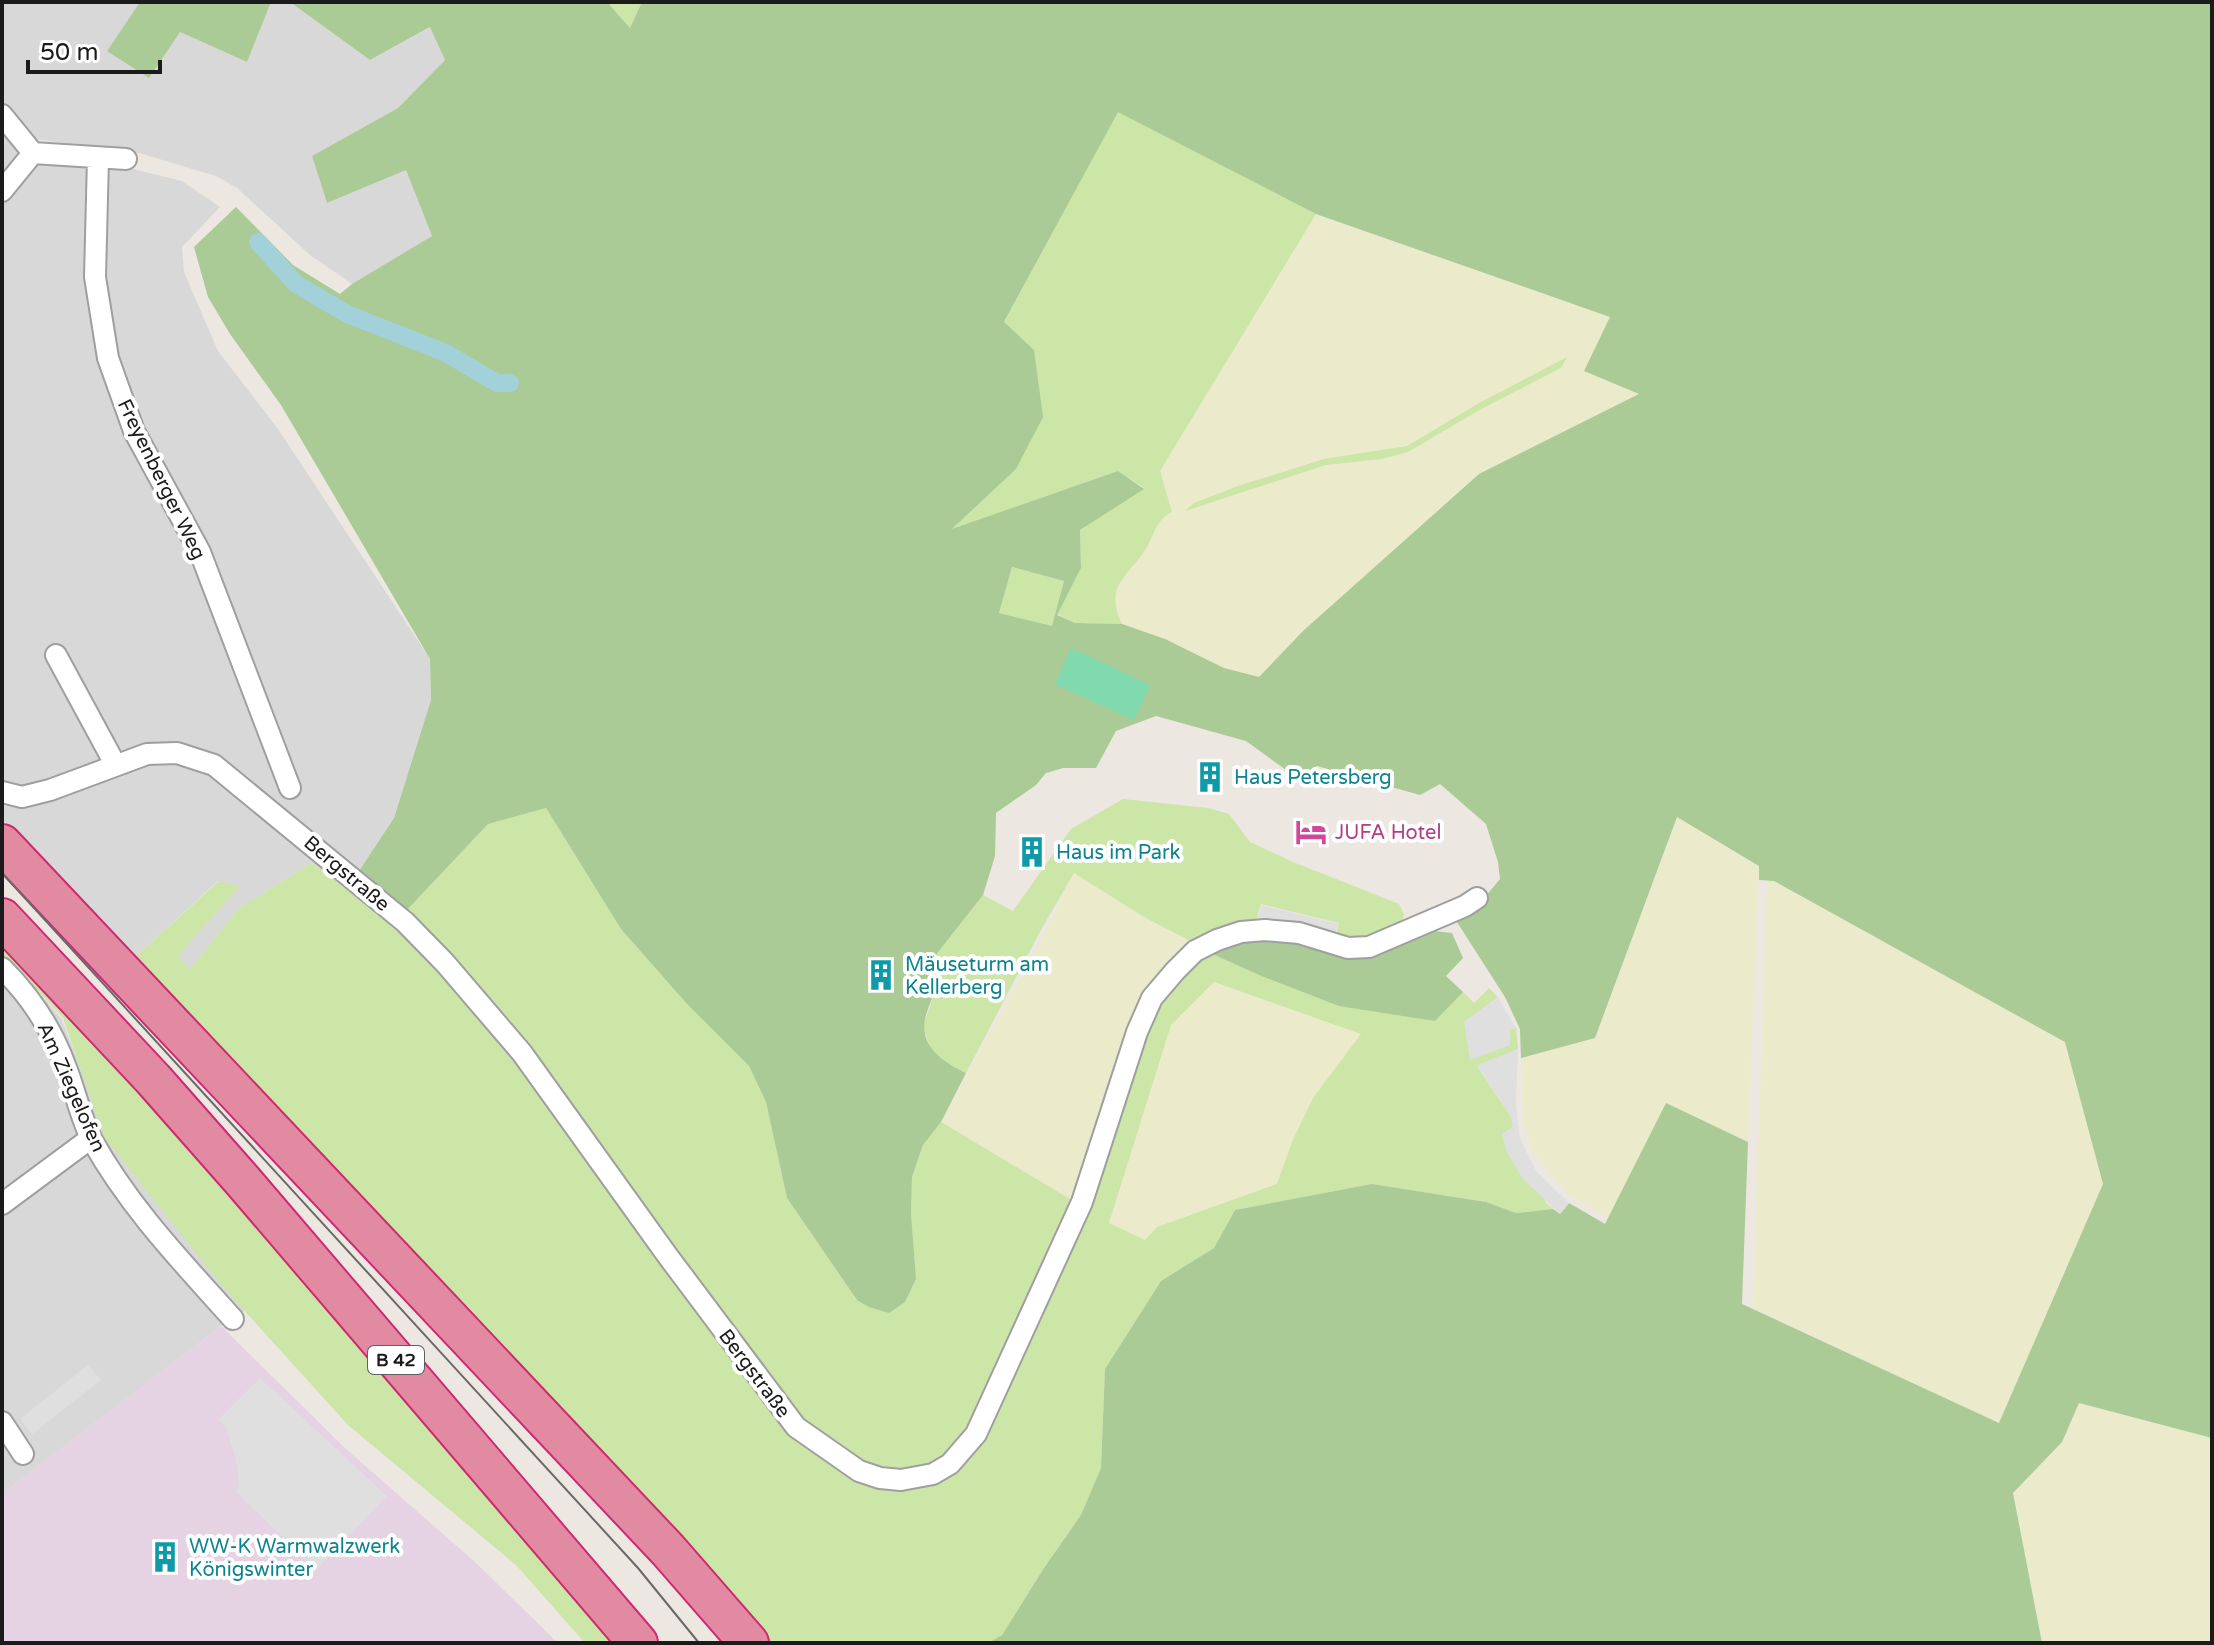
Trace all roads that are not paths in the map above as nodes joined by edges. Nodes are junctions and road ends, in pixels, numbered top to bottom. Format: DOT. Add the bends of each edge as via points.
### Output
graph roads {
  1 [pos="2,115"];
  2 [pos="33,153"];
  3 [pos="98,158"];
  4 [pos="126,159"];
  5 [pos="2,191"];
  6 [pos="56,655"];
  7 [pos="115,764"];
  8 [pos="290,788"];
  9 [pos="2,792"];
  10 [pos="2,844"];
  11 [pos="1477,898"];
  12 [pos="2,918"];
  13 [pos="2,968"];
  14 [pos="91,1138"];
  15 [pos="2,1204"];
  16 [pos="233,1319"];
  17 [pos="2,1422"];
  18 [pos="23,1454"];
  19 [pos="638,1643"];
  20 [pos="749,1643"];
  1 -- 2 [label="street"];
  2 -- 3 [label="street"];
  2 -- 5 [label="street"];
  3 -- 4 [label="street"];
  3 -- 8 [label="street, Freyenberger Weg" via="95,277 108,358 134,431 200,552"];
  6 -- 7 [label="street"];
  7 -- 9 [label="street, Bergstraße" via="22,797"];
  7 -- 11 [label="street, Bergstraße" via="147,754 177,753 214,765 405,922 522,1053 796,1427 859,1471 880,1478 933,1474 950,1464 976,1434 1082,1202 1152,998 1195,951 1229,936 1265,930 1299,933 1348,948 1369,947"];
  10 -- 20 [label="highway" via="657,1538"];
  12 -- 19 [label="highway, B 42" via="163,1090"];
  13 -- 14 [label="street, Am Ziegelofen" via="26,992 55,1040"];
  14 -- 15 [label="street"];
  14 -- 16 [label="street, Am Ziegelofen" via="127,1194"];
  17 -- 18 [label="street"];
}
